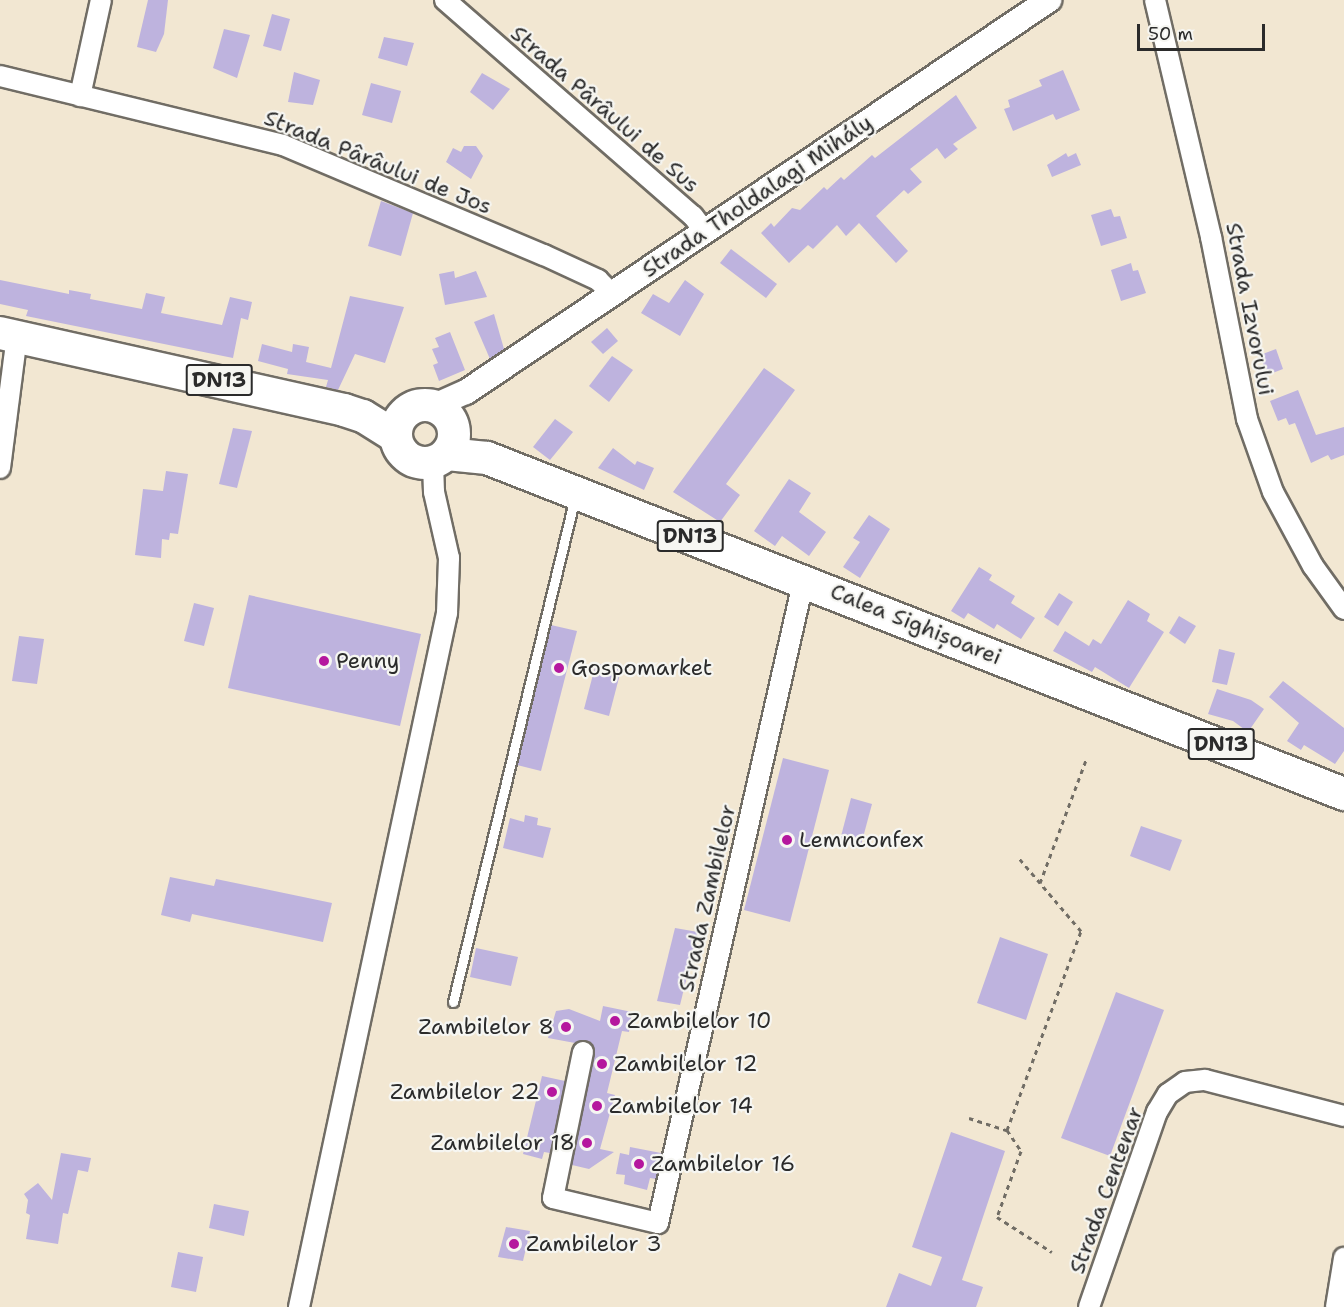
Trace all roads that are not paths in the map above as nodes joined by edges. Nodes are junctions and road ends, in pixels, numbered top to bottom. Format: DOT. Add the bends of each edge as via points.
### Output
graph roads {
  1 [pos="101,0"];
  2 [pos="445,0"];
  3 [pos="1049,0"];
  4 [pos="1155,0"];
  5 [pos="0,76"];
  6 [pos="80,96"];
  7 [pos="705,231"];
  8 [pos="611,293"];
  9 [pos="9,334"];
  10 [pos="400,426"];
  11 [pos="442,440"];
  12 [pos="0,468"];
  13 [pos="576,492"];
  14 [pos="804,579"];
  15 [pos="1344,609"];
  16 [pos="1344,794"];
  17 [pos="453,1002"];
  18 [pos="583,1052"];
  19 [pos="1344,1116"];
  20 [pos="1344,1258"];
  21 [pos="1340,1295"];
  22 [pos="299,1307"];
  23 [pos="1089,1307"];
  1 -- 6 [label="street"];
  2 -- 7 [label="street, Strada Pârâului de Sus" via="693,216"];
  3 -- 7 [label="street, Strada Tholdalagi Mihály"];
  4 -- 15 [label="street, Strada Izvorului" via="1209,227 1247,419 1273,492 1312,566"];
  5 -- 6 [label="street, Strada Pârâului de Jos"];
  6 -- 8 [label="street, Strada Pârâului de Jos" via="283,145 544,255 598,280"];
  7 -- 8 [label="street, Strada Tholdalagi Mihály"];
  8 -- 11 [label="street, Strada Tholdalagi Mihály"];
  9 -- 10 [label="highway, DN13"];
  9 -- 12 [label="street"];
  10 -- 11 [label="highway" via="402,453"];
  10 -- 11 [label="highway, DN13" via="423,405"];
  11 -- 13 [label="highway, Calea Sighișoarei / DN13"];
  11 -- 22 [label="street" via="449,567 441,646"];
  13 -- 14 [label="highway, Calea Sighișoarei / DN13"];
  13 -- 17 [label="lane"];
  14 -- 16 [label="highway, Calea Sighișoarei / DN13"];
  14 -- 18 [label="street, Strada Zambilelor" via="658,1223 553,1198"];
  19 -- 23 [label="street, Strada Centenar" via="1205,1080 1185,1082 1168,1094 1157,1112"];
  20 -- 21 [label="street"];
}
